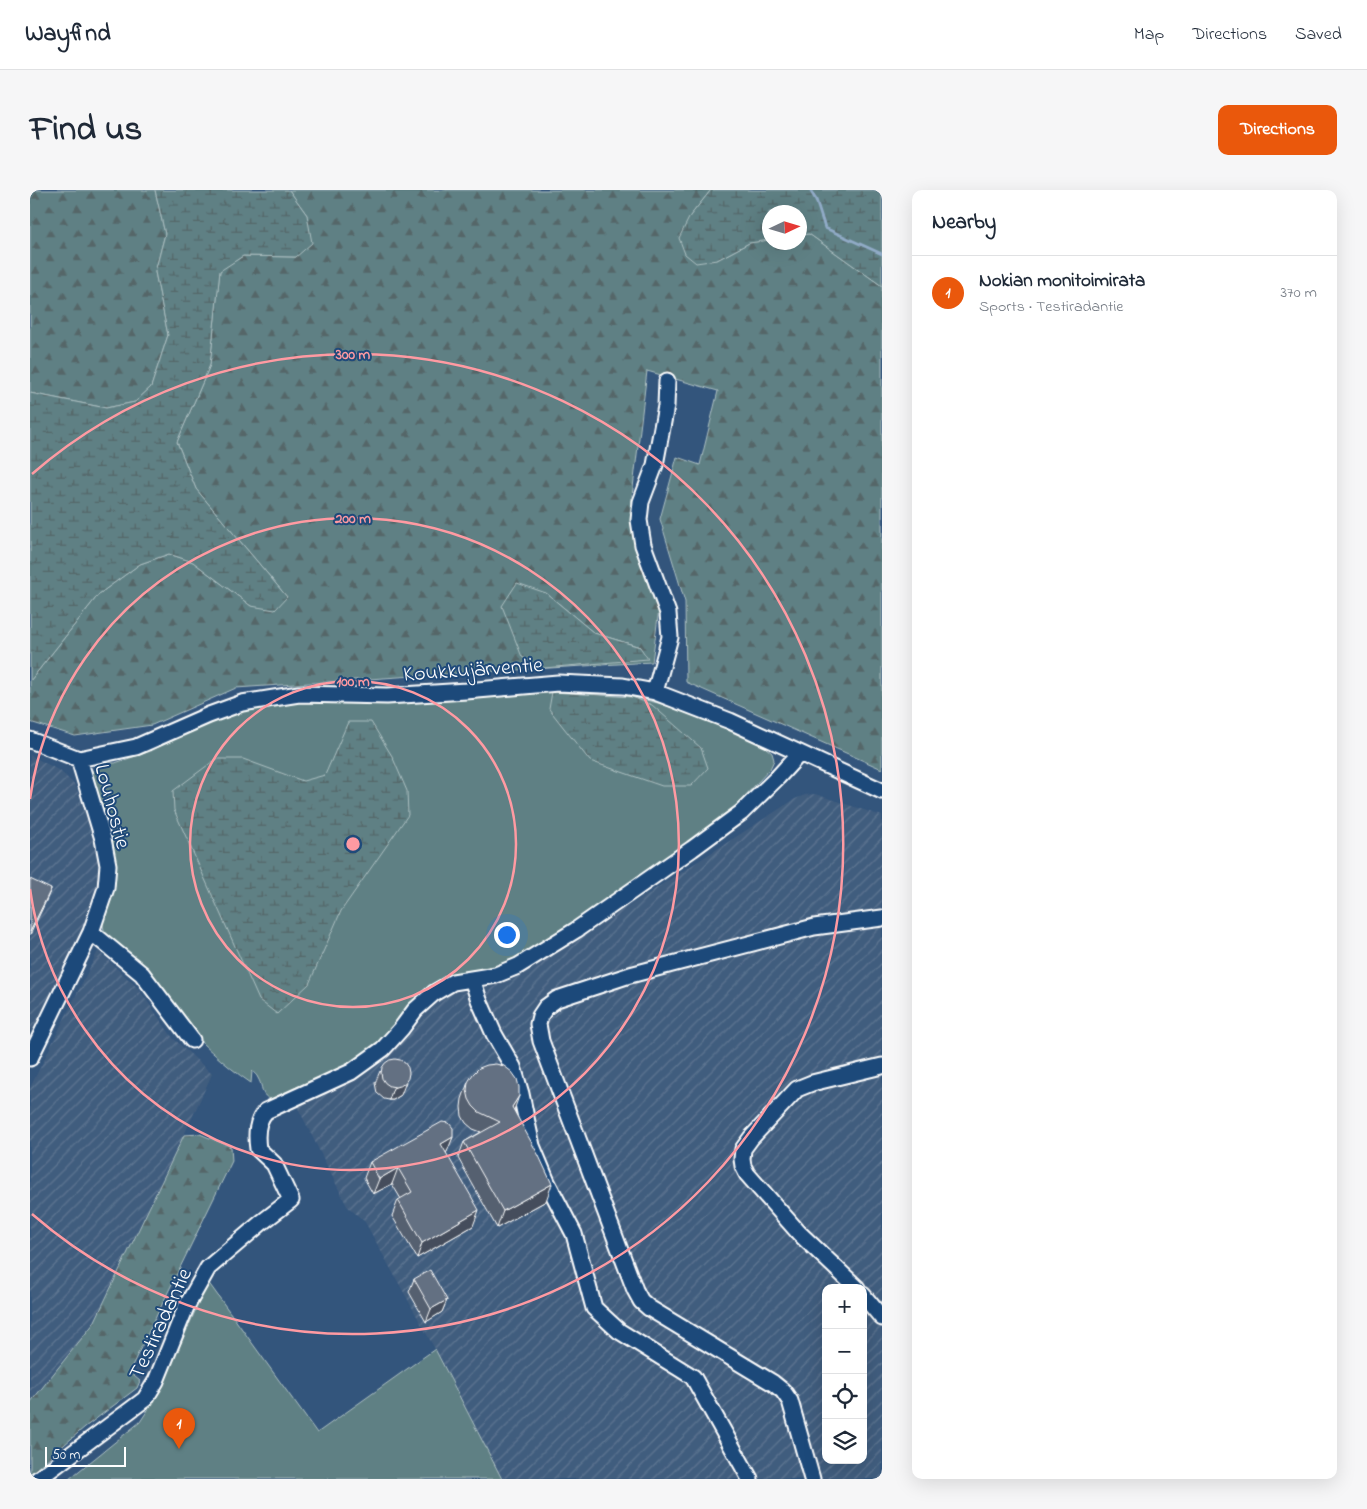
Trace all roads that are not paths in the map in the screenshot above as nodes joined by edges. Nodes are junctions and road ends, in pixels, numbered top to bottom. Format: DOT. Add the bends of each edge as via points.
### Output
graph roads {
  1 [pos="667,381"];
  2 [pos="655,692"];
  3 [pos="30,740"];
  4 [pos="799,754"];
  5 [pos="79,759"];
  6 [pos="882,790"];
  7 [pos="882,918"];
  8 [pos="91,932"];
  9 [pos="472,979"];
  10 [pos="192,1040"];
  11 [pos="30,1058"];
  12 [pos="882,1066"];
  13 [pos="853,1284"];
  14 [pos="867,1300"];
  15 [pos="882,1318"];
  16 [pos="38,1479"];
  17 [pos="750,1479"];
  18 [pos="812,1479"];
  1 -- 2 [label="street" via="666,406 655,464 641,502 639,520 643,545 668,613 670,636"];
  2 -- 4 [label="street, Koukkujärventie"];
  2 -- 5 [label="street, Koukkujärventie" via="623,686 558,683 387,696 299,694 242,703 136,747"];
  3 -- 5 [label="street"];
  4 -- 6 [label="street, Koukkujärventie"];
  4 -- 9 [label="street" via="741,813 576,930 518,966 496,975"];
  5 -- 8 [label="street, Louhostie" via="108,865 106,888"];
  7 -- 18 [label="street" via="814,927 630,975 557,999 546,1007 538,1024 541,1041 634,1290 649,1308 783,1391 790,1401"];
  8 -- 10 [label="street" via="142,974"];
  8 -- 11 [label="street, Louhostie"];
  9 -- 16 [label="street, Testiradantie" via="453,982 434,993 383,1048 351,1072 262,1105 256,1134 258,1149 274,1164 291,1200 208,1268 186,1306 156,1381 145,1399"];
  9 -- 17 [label="street" via="494,1034 513,1067 532,1146 574,1234 594,1308 619,1331 694,1377"];
  12 -- 13 [label="street" via="812,1083 797,1090 743,1149 743,1166 747,1174 799,1233"];
  14 -- 15 [label="street"];
}
